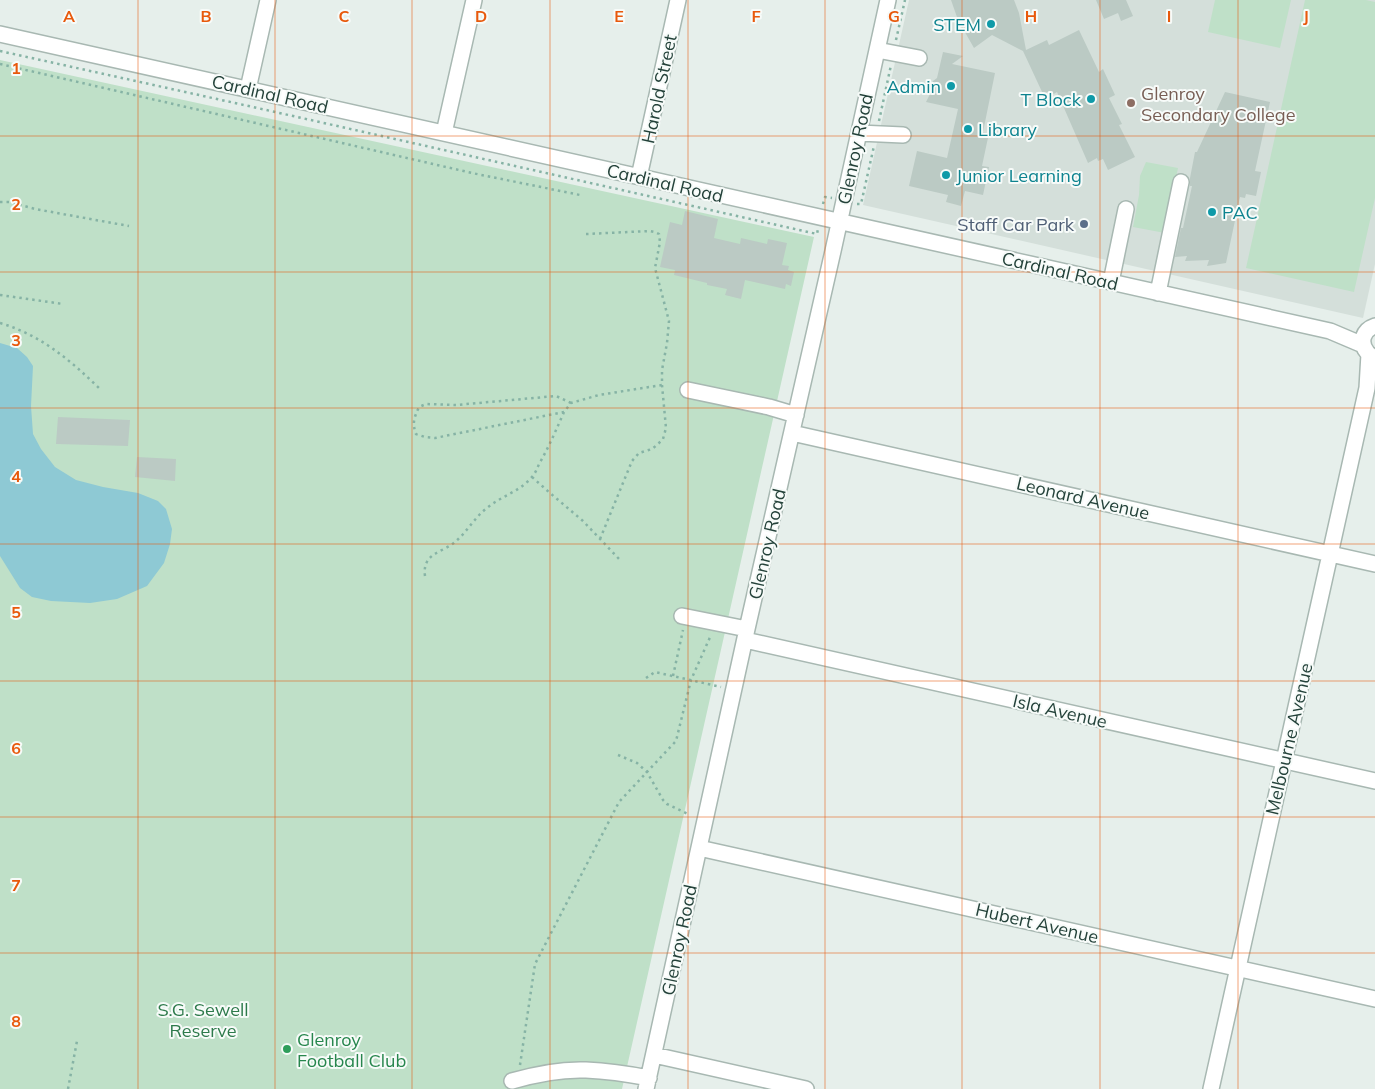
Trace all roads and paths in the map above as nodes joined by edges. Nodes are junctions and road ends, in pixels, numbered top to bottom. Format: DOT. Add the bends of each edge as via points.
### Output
graph roads {
  1 [pos="268,0"];
  2 [pos="474,0"];
  3 [pos="678,0"];
  4 [pos="888,0"];
  5 [pos="0,34"];
  6 [pos="877,50"];
  7 [pos="919,58"];
  8 [pos="0,64"];
  9 [pos="248,90"];
  10 [pos="859,132"];
  11 [pos="444,134"];
  12 [pos="903,134"];
  13 [pos="639,177"];
  14 [pos="1181,182"];
  15 [pos="580,195"];
  16 [pos="0,202"];
  17 [pos="1126,209"];
  18 [pos="840,221"];
  19 [pos="128,226"];
  20 [pos="586,234"];
  21 [pos="1110,282"];
  22 [pos="1158,293"];
  23 [pos="0,295"];
  24 [pos="63,304"];
  25 [pos="0,323"];
  26 [pos="1371,338"];
  27 [pos="1375,371"];
  28 [pos="662,385"];
  29 [pos="1367,388"];
  30 [pos="100,389"];
  31 [pos="688,390"];
  32 [pos="571,403"];
  33 [pos="564,412"];
  34 [pos="796,415"];
  35 [pos="792,433"];
  36 [pos="532,477"];
  37 [pos="600,539"];
  38 [pos="1331,554"];
  39 [pos="621,561"];
  40 [pos="1375,564"];
  41 [pos="425,576"];
  42 [pos="684,616"];
  43 [pos="716,623"];
  44 [pos="746,635"];
  45 [pos="673,676"];
  46 [pos="646,678"];
  47 [pos="691,680"];
  48 [pos="734,690"];
  49 [pos="618,755"];
  50 [pos="1284,760"];
  51 [pos="647,772"];
  52 [pos="1375,781"];
  53 [pos="688,814"];
  54 [pos="699,848"];
  55 [pos="1238,968"];
  56 [pos="1375,999"];
  57 [pos="77,1041"];
  58 [pos="654,1055"];
  59 [pos="515,1080"];
  60 [pos="648,1083"];
  61 [pos="68,1089"];
  62 [pos="806,1089"];
  63 [pos="1211,1089"];
  1 -- 9 [label="street"];
  2 -- 11 [label="street"];
  3 -- 13 [label="street, Harold Street"];
  4 -- 6 [label="street, Glenroy Road"];
  5 -- 9 [label="street, Cardinal Road"];
  6 -- 7 [label="street"];
  6 -- 10 [label="street, Glenroy Road"];
  8 -- 15 [label="path"];
  9 -- 11 [label="street, Cardinal Road"];
  10 -- 12 [label="street"];
  10 -- 18 [label="street, Glenroy Road"];
  11 -- 13 [label="street, Cardinal Road"];
  13 -- 18 [label="street, Cardinal Road"];
  14 -- 22 [label="street"];
  16 -- 19 [label="path"];
  17 -- 21 [label="street"];
  18 -- 21 [label="street, Cardinal Road"];
  18 -- 34 [label="street, Glenroy Road"];
  20 -- 28 [label="path" via="650,231 659,234 655,268 669,321"];
  21 -- 22 [label="street, Cardinal Road"];
  22 -- 26 [label="street, Cardinal Road"];
  23 -- 24 [label="path"];
  25 -- 30 [label="path" via="32,335 54,349"];
  26 -- 29 [label="street, Melbourne Avenue"];
  27 -- 29 [label="street, Melbourne Avenue"];
  28 -- 32 [label="path"];
  28 -- 37 [label="path" via="666,428 663,439 632,461"];
  29 -- 38 [label="street, Melbourne Avenue"];
  31 -- 34 [label="street"];
  32 -- 33 [label="path"];
  32 -- 33 [label="path" via="556,396 456,405 426,404 419,407 413,426 416,434 435,438"];
  33 -- 36 [label="path"];
  34 -- 35 [label="street, Glenroy Road"];
  35 -- 38 [label="street, Leonard Avenue"];
  35 -- 44 [label="street, Glenroy Road"];
  36 -- 37 [label="path"];
  36 -- 41 [label="path" via="516,491 487,507 457,541 432,555 427,561"];
  37 -- 39 [label="path"];
  38 -- 40 [label="street, Leonard Avenue"];
  38 -- 50 [label="street, Melbourne Avenue"];
  42 -- 43 [label="street, Isla Avenue"];
  42 -- 45 [label="path"];
  43 -- 44 [label="street, Isla Avenue"];
  43 -- 47 [label="path"];
  44 -- 48 [label="street, Glenroy Road"];
  44 -- 50 [label="street, Isla Avenue"];
  45 -- 46 [label="path" via="655,672"];
  45 -- 47 [label="path"];
  47 -- 48 [label="path"];
  47 -- 51 [label="path" via="676,741"];
  48 -- 54 [label="street, Glenroy Road"];
  49 -- 51 [label="path" via="637,763"];
  50 -- 52 [label="street, Isla Avenue"];
  50 -- 55 [label="street, Melbourne Avenue"];
  51 -- 53 [label="path" via="663,800"];
  51 -- 59 [label="path" via="619,802 535,964"];
  54 -- 55 [label="street, Hubert Avenue"];
  54 -- 58 [label="street, Glenroy Road"];
  55 -- 56 [label="street, Hubert Avenue"];
  55 -- 63 [label="street, Melbourne Avenue"];
  57 -- 61 [label="path"];
  58 -- 60 [label="street, Glenroy Road"];
  58 -- 62 [label="street"];
  59 -- 60 [label="street" via="545,1073 585,1070 611,1072"];
}
